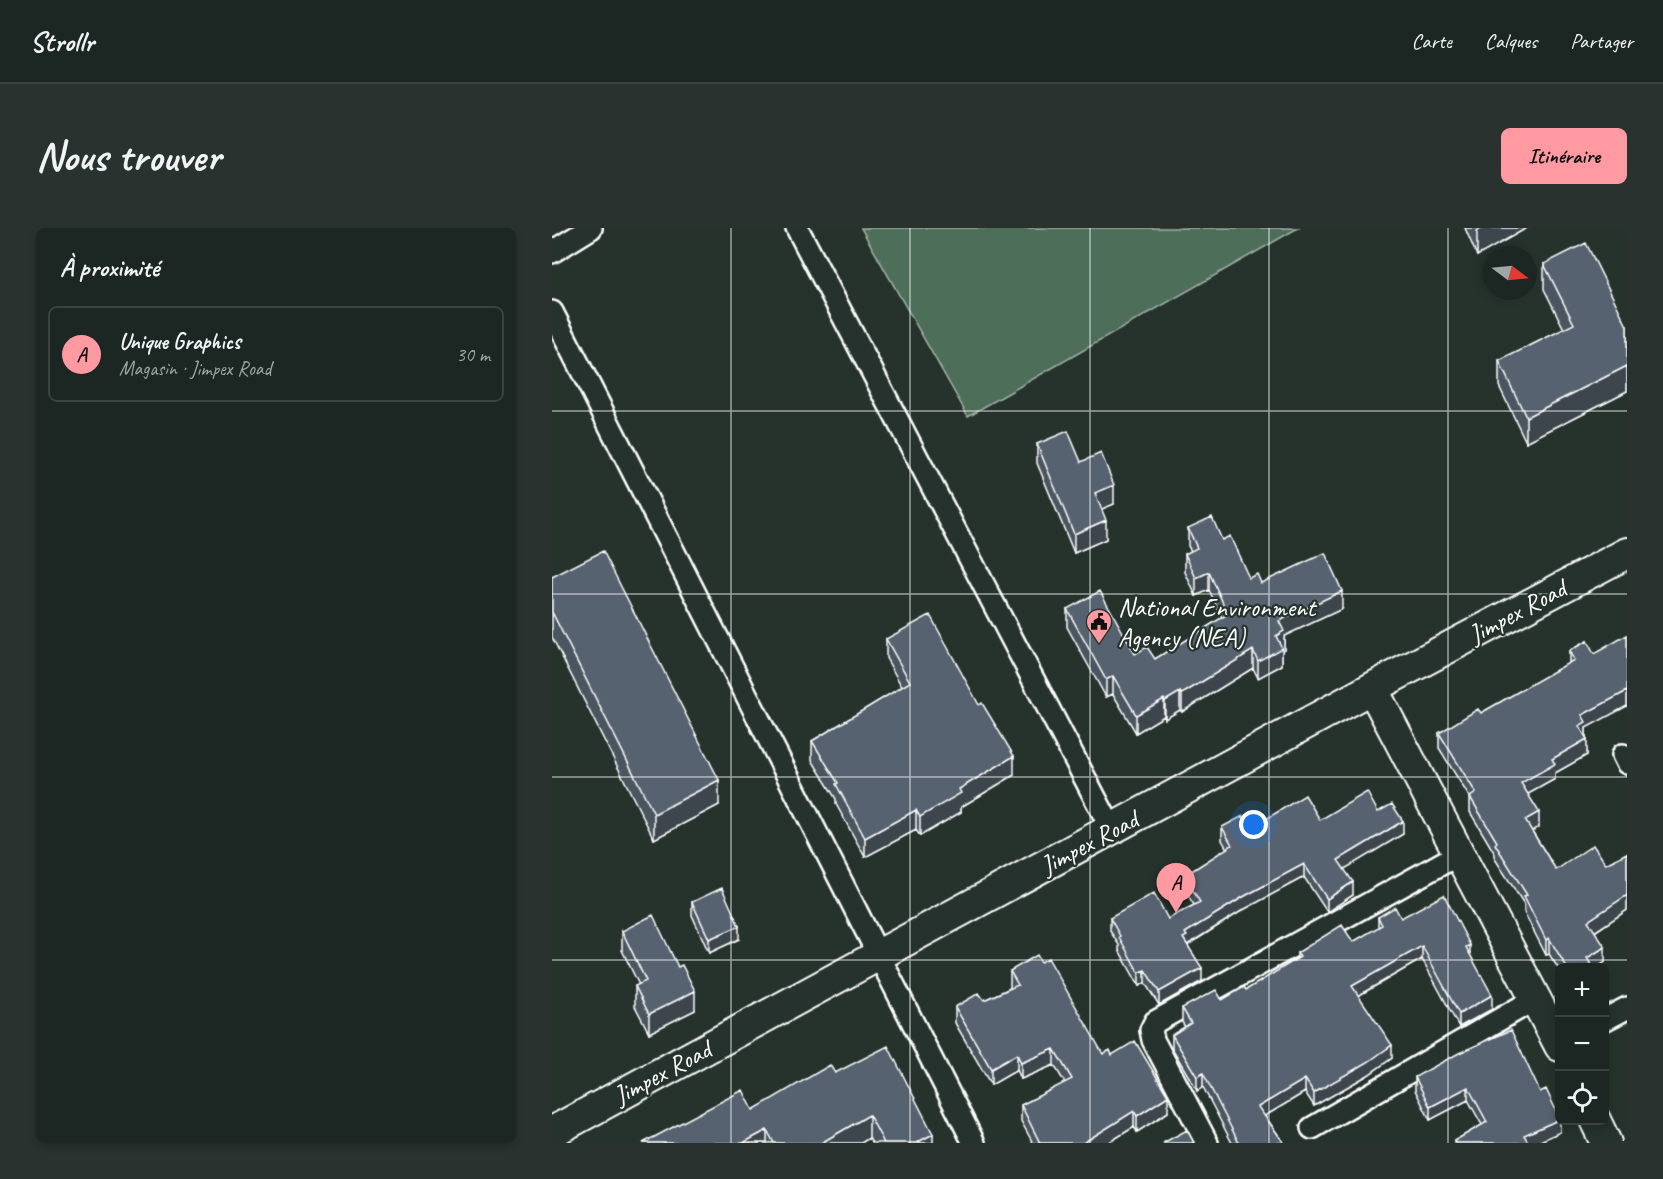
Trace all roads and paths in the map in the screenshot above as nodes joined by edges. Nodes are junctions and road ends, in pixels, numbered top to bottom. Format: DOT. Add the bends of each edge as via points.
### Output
graph roads {
  1 [pos="591,228"];
  2 [pos="797,228"];
  3 [pos="552,252"];
  4 [pos="552,312"];
  5 [pos="1627,553"];
  6 [pos="1372,688"];
  7 [pos="1112,830"];
  8 [pos="1459,854"];
  9 [pos="878,955"];
  10 [pos="1535,999"];
  11 [pos="1627,1008"];
  12 [pos="1609,1018"];
  13 [pos="1555,1037"];
  14 [pos="1597,1125"];
  15 [pos="1312,1128"];
  16 [pos="552,1132"];
  17 [pos="974,1143"];
  18 [pos="1207,1143"];
  19 [pos="1606,1143"];
  1 -- 3 [label="street"];
  2 -- 7 [label="street"];
  4 -- 9 [label="street"];
  5 -- 6 [label="street, Jimpex Road"];
  6 -- 7 [label="street, Jimpex Road"];
  6 -- 8 [label="street"];
  7 -- 9 [label="street, Jimpex Road"];
  8 -- 10 [label="street"];
  8 -- 18 [label="street" via="1155,1022 1152,1040"];
  9 -- 16 [label="street, Jimpex Road"];
  9 -- 17 [label="street"];
  10 -- 13 [label="street"];
  10 -- 15 [label="street"];
  11 -- 12 [label="street"];
  14 -- 19 [label="street"];
}
